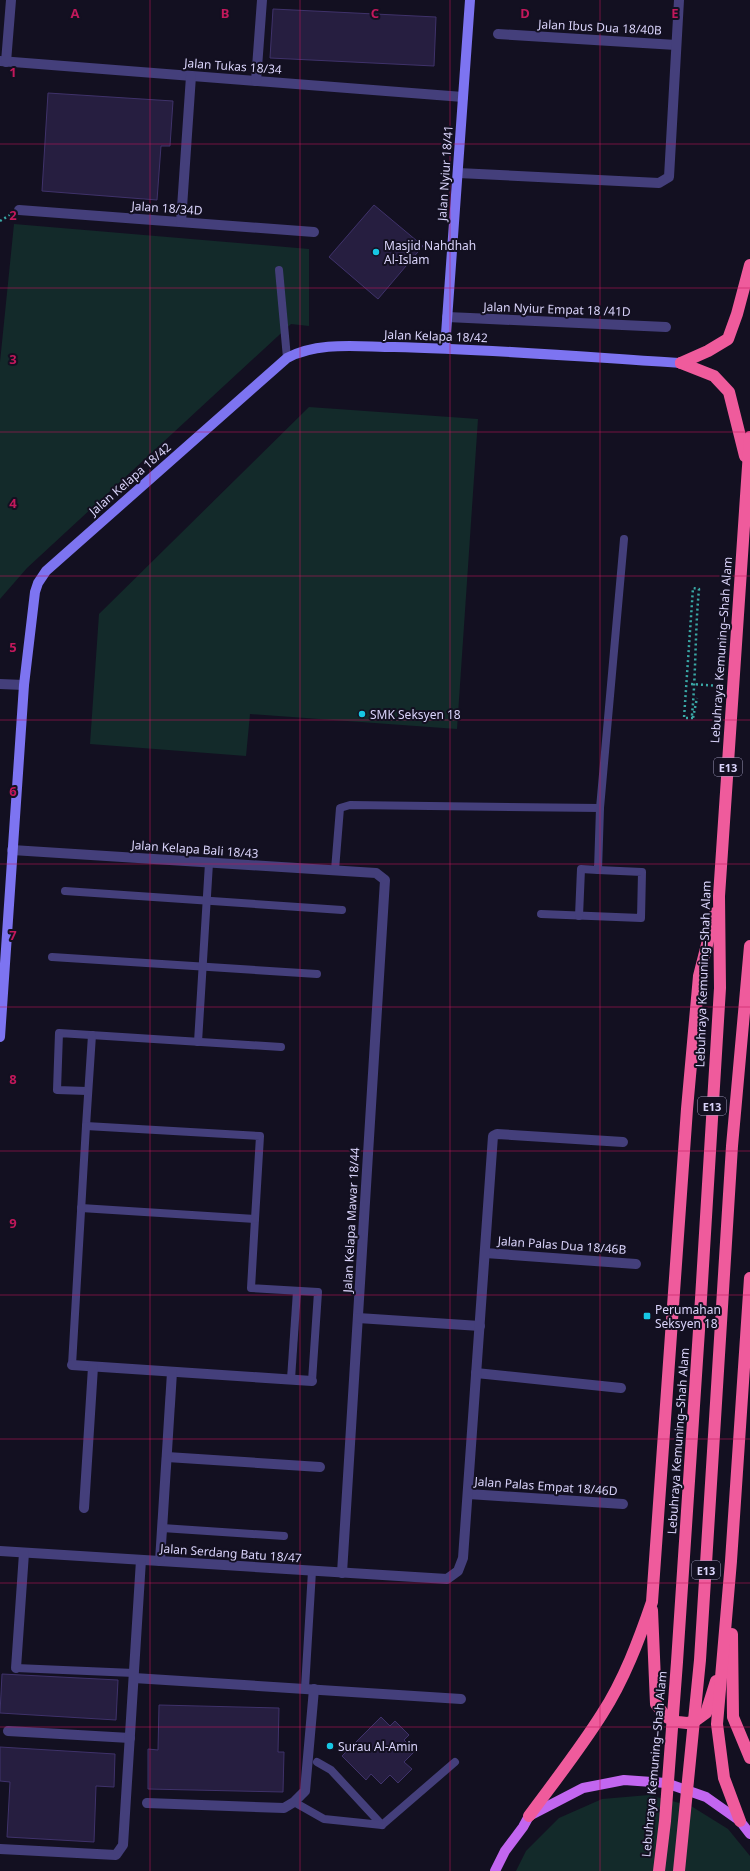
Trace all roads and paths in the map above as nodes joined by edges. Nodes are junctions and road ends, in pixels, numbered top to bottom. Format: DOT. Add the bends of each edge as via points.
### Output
graph roads {
  1 [pos="11,0"];
  2 [pos="262,0"];
  3 [pos="470,0"];
  4 [pos="678,0"];
  5 [pos="498,34"];
  6 [pos="676,45"];
  7 [pos="3,62"];
  8 [pos="191,76"];
  9 [pos="256,81"];
  10 [pos="463,97"];
  11 [pos="458,173"];
  12 [pos="19,210"];
  13 [pos="181,222"];
  14 [pos="314,232"];
  15 [pos="750,265"];
  16 [pos="279,270"];
  17 [pos="447,317"];
  18 [pos="666,326"];
  19 [pos="445,348"];
  20 [pos="287,358"];
  21 [pos="681,362"];
  22 [pos="750,438"];
  23 [pos="748,467"];
  24 [pos="624,539"];
  25 [pos="0,684"];
  26 [pos="690,684"];
  27 [pos="24,685"];
  28 [pos="695,685"];
  29 [pos="723,686"];
  30 [pos="697,698"];
  31 [pos="694,718"];
  32 [pos="600,808"];
  33 [pos="12,850"];
  34 [pos="209,862"];
  35 [pos="335,870"];
  36 [pos="598,870"];
  37 [pos="376,873"];
  38 [pos="65,891"];
  39 [pos="719,896"];
  40 [pos="207,901"];
  41 [pos="342,910"];
  42 [pos="540,914"];
  43 [pos="579,916"];
  44 [pos="750,946"];
  45 [pos="52,957"];
  46 [pos="203,967"];
  47 [pos="317,974"];
  48 [pos="92,1036"];
  49 [pos="0,1037"];
  50 [pos="198,1042"];
  51 [pos="281,1047"];
  52 [pos="87,1091"];
  53 [pos="86,1126"];
  54 [pos="623,1142"];
  55 [pos="81,1208"];
  56 [pos="255,1219"];
  57 [pos="485,1253"];
  58 [pos="636,1264"];
  59 [pos="750,1278"];
  60 [pos="297,1291"];
  61 [pos="358,1318"];
  62 [pos="480,1326"];
  63 [pos="72,1365"];
  64 [pos="93,1367"];
  65 [pos="172,1372"];
  66 [pos="476,1373"];
  67 [pos="291,1379"];
  68 [pos="312,1381"];
  69 [pos="621,1388"];
  70 [pos="167,1457"];
  71 [pos="320,1467"];
  72 [pos="468,1494"];
  73 [pos="623,1504"];
  74 [pos="84,1508"];
  75 [pos="162,1528"];
  76 [pos="284,1536"];
  77 [pos="0,1551"];
  78 [pos="24,1553"];
  79 [pos="141,1560"];
  80 [pos="731,1561"];
  81 [pos="160,1562"];
  82 [pos="312,1571"];
  83 [pos="342,1573"];
  84 [pos="652,1602"];
  85 [pos="722,1663"];
  86 [pos="16,1668"];
  87 [pos="134,1675"];
  88 [pos="309,1689"];
  89 [pos="461,1699"];
  90 [pos="8,1731"];
  91 [pos="130,1738"];
  92 [pos="750,1758"];
  93 [pos="317,1762"];
  94 [pos="455,1762"];
  95 [pos="294,1802"];
  96 [pos="147,1803"];
  97 [pos="529,1816"];
  98 [pos="740,1821"];
  99 [pos="382,1825"];
  100 [pos="750,1834"];
  101 [pos="0,1849"];
  102 [pos="495,1871"];
  103 [pos="658,1871"];
  104 [pos="679,1871"];
  1 -- 7 [label="street"];
  2 -- 9 [label="street"];
  3 -- 10 [label="street, Jalan Nyiur 18/41"];
  4 -- 6 [label="street"];
  5 -- 6 [label="street, Jalan Ibus Dua 18/40B"];
  6 -- 11 [label="street" via="669,177 659,183"];
  7 -- 8 [label="street, Jalan Tukas 18/34"];
  8 -- 9 [label="street, Jalan Tukas 18/34"];
  8 -- 13 [label="street"];
  9 -- 10 [label="street, Jalan Tukas 18/34"];
  10 -- 11 [label="street, Jalan Nyiur 18/41"];
  11 -- 17 [label="street, Jalan Nyiur 18/41"];
  12 -- 13 [label="street, Jalan 18/34D"];
  13 -- 14 [label="street, Jalan 18/34D"];
  15 -- 21 [label="highway" via="728,339"];
  16 -- 20 [label="lane"];
  17 -- 18 [label="street, Jalan Nyiur Empat 18 /41D"];
  17 -- 19 [label="street, Jalan Nyiur 18/41"];
  19 -- 20 [label="street, Jalan Kelapa 18/42" via="311,348"];
  19 -- 21 [label="street, Jalan Kelapa 18/42"];
  20 -- 27 [label="street, Jalan Kelapa 18/42" via="46,571 35,592"];
  21 -- 23 [label="highway" via="714,376 729,392"];
  22 -- 23 [label="highway, Lebuhraya Kemuning–Shah Alam / E13"];
  23 -- 39 [label="highway, Lebuhraya Kemuning–Shah Alam / E13"];
  24 -- 32 [label="lane"];
  25 -- 27 [label="street"];
  26 -- 28 [label="path"];
  27 -- 33 [label="street, Jalan Kelapa 18/42"];
  28 -- 29 [label="path"];
  28 -- 31 [label="path" via="692,715"];
  28 -- 31 [label="path" via="699,589 693,588 684,718"];
  30 -- 31 [label="path"];
  32 -- 35 [label="lane" via="350,804 340,808"];
  32 -- 36 [label="lane"];
  33 -- 34 [label="street, Jalan Kelapa Bali 18/43"];
  33 -- 49 [label="street, Jalan Kelapa 18/42"];
  34 -- 35 [label="street, Jalan Kelapa Bali 18/43"];
  34 -- 40 [label="lane"];
  35 -- 37 [label="street, Jalan Kelapa Bali 18/43"];
  36 -- 43 [label="lane" via="581,870"];
  36 -- 43 [label="lane" via="642,872 641,918"];
  37 -- 61 [label="street, Jalan Kelapa Mawar 18/44" via="385,880"];
  38 -- 40 [label="lane"];
  39 -- 84 [label="highway" via="699,976 686,1117"];
  39 -- 103 [label="highway, Lebuhraya Kemuning–Shah Alam / E13" via="720,988 700,1315 665,1821"];
  40 -- 41 [label="lane"];
  40 -- 46 [label="lane"];
  42 -- 43 [label="lane"];
  44 -- 104 [label="highway, E13" via="732,1146 700,1660"];
  45 -- 46 [label="lane"];
  46 -- 47 [label="lane"];
  46 -- 50 [label="lane"];
  48 -- 50 [label="lane"];
  48 -- 52 [label="lane"];
  48 -- 52 [label="lane" via="59,1033 58,1090"];
  50 -- 51 [label="lane"];
  52 -- 53 [label="lane"];
  53 -- 55 [label="lane"];
  53 -- 56 [label="lane" via="260,1136"];
  54 -- 57 [label="street" via="498,1134 493,1136"];
  55 -- 56 [label="lane"];
  55 -- 63 [label="lane"];
  56 -- 60 [label="lane" via="251,1288"];
  57 -- 58 [label="street, Jalan Palas Dua 18/46B"];
  57 -- 62 [label="street"];
  59 -- 80 [label="highway"];
  60 -- 67 [label="lane"];
  60 -- 68 [label="lane" via="318,1292"];
  61 -- 62 [label="street"];
  61 -- 83 [label="street, Jalan Kelapa Mawar 18/44"];
  62 -- 66 [label="street"];
  63 -- 64 [label="street"];
  64 -- 65 [label="street"];
  64 -- 74 [label="street"];
  65 -- 67 [label="street"];
  65 -- 70 [label="street"];
  66 -- 69 [label="street"];
  66 -- 72 [label="street"];
  67 -- 68 [label="street"];
  70 -- 71 [label="street"];
  70 -- 75 [label="street"];
  72 -- 73 [label="street, Jalan Palas Empat 18/46D"];
  72 -- 83 [label="street, Jalan Serdang Batu 18/47" via="463,1558 458,1571 447,1579"];
  75 -- 76 [label="lane"];
  75 -- 81 [label="street"];
  77 -- 78 [label="street, Jalan Serdang Batu 18/47"];
  78 -- 79 [label="street, Jalan Serdang Batu 18/47"];
  78 -- 86 [label="street"];
  79 -- 81 [label="street, Jalan Serdang Batu 18/47"];
  79 -- 87 [label="street"];
  80 -- 85 [label="highway"];
  80 -- 92 [label="highway" via="733,1717"];
  81 -- 82 [label="street, Jalan Serdang Batu 18/47"];
  82 -- 83 [label="street, Jalan Serdang Batu 18/47"];
  82 -- 88 [label="lane"];
  84 -- 85 [label="highway" via="656,1704 666,1717 687,1723 706,1713"];
  84 -- 97 [label="highway" via="629,1662 603,1713"];
  85 -- 98 [label="highway" via="717,1724 724,1778"];
  86 -- 87 [label="lane"];
  87 -- 88 [label="street"];
  87 -- 91 [label="street"];
  88 -- 89 [label="street"];
  88 -- 95 [label="street" via="305,1791"];
  90 -- 91 [label="street"];
  91 -- 101 [label="street" via="123,1845 116,1855"];
  93 -- 99 [label="lane" via="331,1770"];
  94 -- 99 [label="lane"];
  95 -- 96 [label="street" via="284,1808"];
  95 -- 99 [label="lane" via="324,1819"];
  97 -- 98 [label="main road" via="583,1788 624,1780 673,1785 706,1797"];
  97 -- 102 [label="main road" via="505,1851"];
  98 -- 100 [label="main road"];
}
